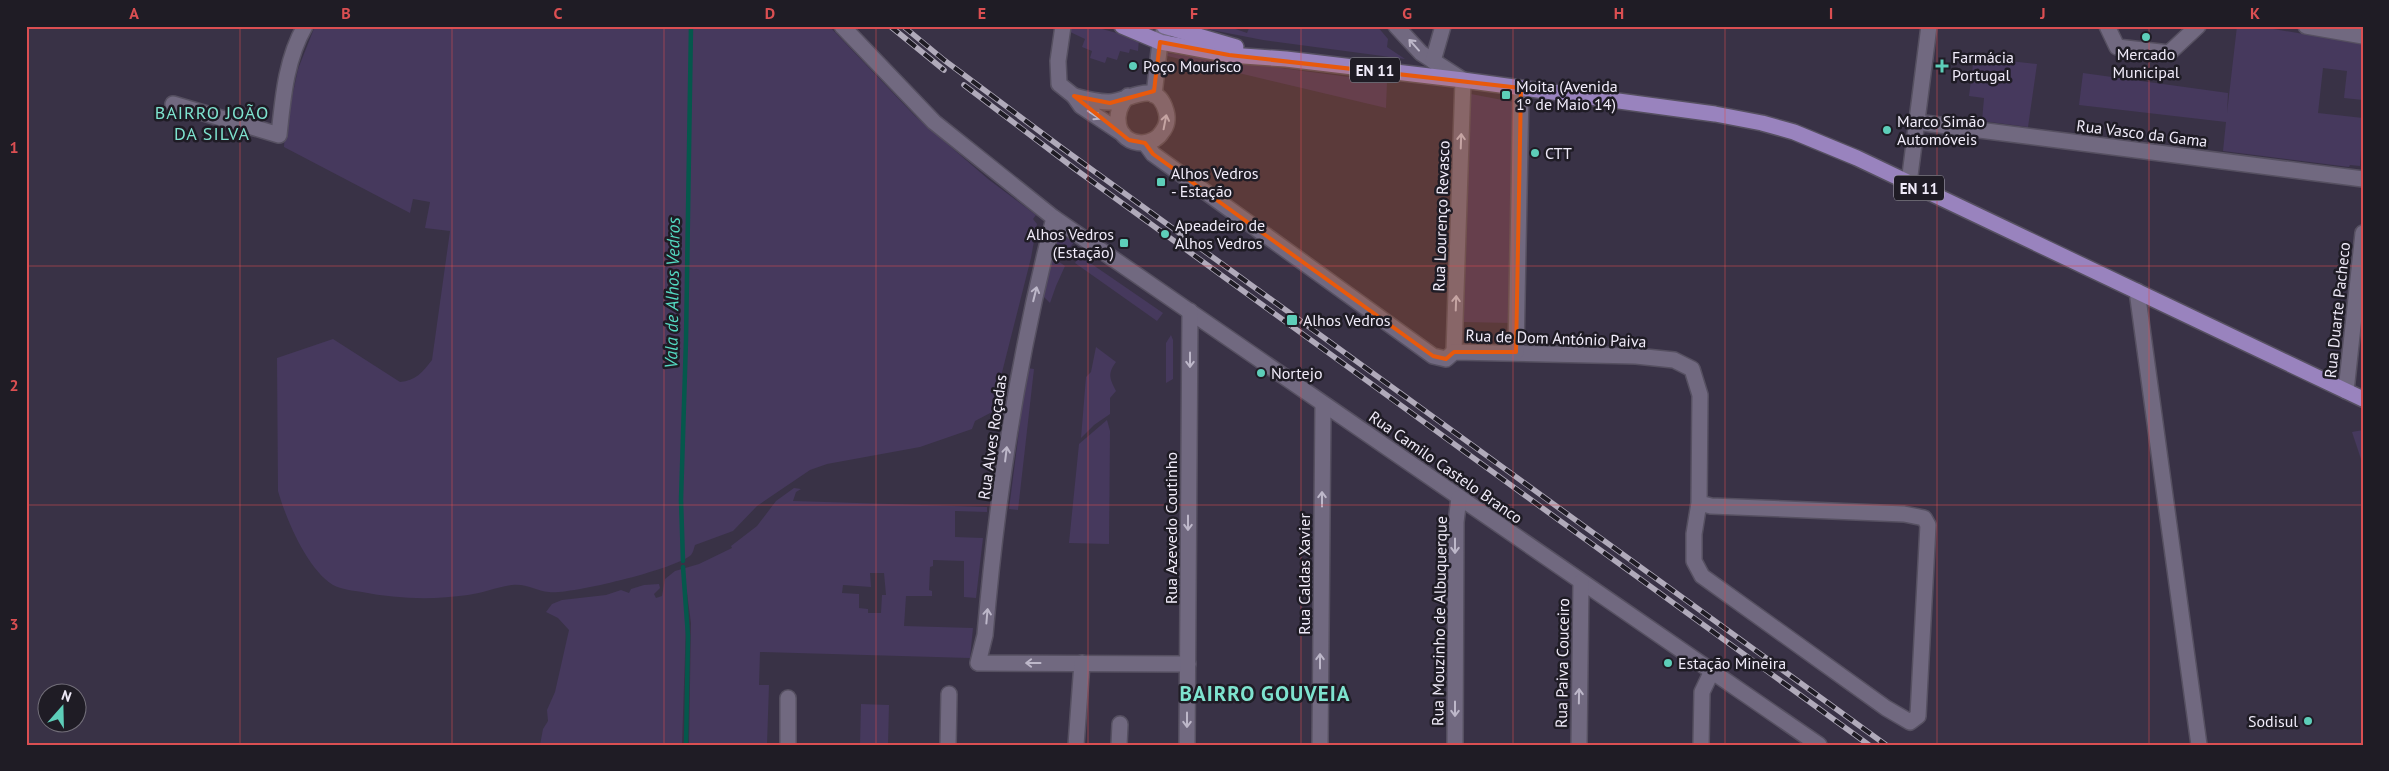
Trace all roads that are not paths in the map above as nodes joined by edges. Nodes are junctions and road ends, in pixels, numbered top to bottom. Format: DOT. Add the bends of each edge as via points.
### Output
graph roads {
  1 [pos="305,26"];
  2 [pos="842,26"];
  3 [pos="1063,26"];
  4 [pos="1122,26"];
  5 [pos="1164,26"];
  6 [pos="1396,26"];
  7 [pos="1443,26"];
  8 [pos="1928,26"];
  9 [pos="2107,26"];
  10 [pos="2198,26"];
  11 [pos="2306,26"];
  12 [pos="2363,36"];
  13 [pos="1160,42"];
  14 [pos="1286,59"];
  15 [pos="1433,61"];
  16 [pos="1463,80"];
  17 [pos="1521,88"];
  18 [pos="1154,95"];
  19 [pos="1074,96"];
  20 [pos="1128,96"];
  21 [pos="173,104"];
  22 [pos="1916,122"];
  23 [pos="1123,134"];
  24 [pos="1145,143"];
  25 [pos="2363,179"];
  26 [pos="1909,182"];
  27 [pos="1054,218"];
  28 [pos="2363,233"];
  29 [pos="2137,291"];
  30 [pos="1190,311"];
  31 [pos="1454,352"];
  32 [pos="1516,352"];
  33 [pos="2346,391"];
  34 [pos="2363,399"];
  35 [pos="1323,404"];
  36 [pos="1460,498"];
  37 [pos="1699,503"];
  38 [pos="1581,582"];
  39 [pos="1082,663"];
  40 [pos="1188,664"];
  41 [pos="1712,671"];
  42 [pos="949,694"];
  43 [pos="788,698"];
  44 [pos="1120,724"];
  45 [pos="788,745"];
  46 [pos="948,745"];
  47 [pos="1076,745"];
  48 [pos="1119,745"];
  49 [pos="1187,745"];
  50 [pos="1320,745"];
  51 [pos="1455,745"];
  52 [pos="1579,745"];
  53 [pos="1701,745"];
  54 [pos="1819,745"];
  55 [pos="2199,745"];
  1 -- 21 [label="street" via="282,97 279,135"];
  2 -- 27 [label="street, Rua Camilo Castelo Branco" via="934,122"];
  3 -- 19 [label="street" via="1058,61 1059,84"];
  4 -- 13 [label="main road, EN 11"];
  5 -- 13 [label="street"];
  5 -- 14 [label="main road, EN 11"];
  15 -- 6 [label="street, one-way"];
  7 -- 15 [label="street"];
  8 -- 22 [label="street"];
  9 -- 10 [label="street" via="2117,47 2169,53"];
  11 -- 12 [label="street"];
  13 -- 14 [label="main road, EN 11" via="1229,55"];
  13 -- 18 [label="street"];
  14 -- 16 [label="main road, EN 11"];
  15 -- 16 [label="street"];
  16 -- 17 [label="main road, EN 11"];
  31 -- 16 [label="street, Rua Lourenço Revasco, one-way"];
  17 -- 26 [label="main road, EN 11" via="1762,123 1826,144"];
  17 -- 32 [label="street"];
  18 -- 20 [label="street" via="1144,92"];
  24 -- 18 [label="street, one-way" via="1160,136 1167,121 1164,105"];
  19 -- 20 [label="street" via="1110,103"];
  19 -- 23 [label="street, one-way" via="1081,106"];
  20 -- 23 [label="street" via="1116,118"];
  22 -- 25 [label="street, Rua Vasco da Gama"];
  22 -- 26 [label="street"];
  23 -- 24 [label="street" via="1129,140"];
  24 -- 31 [label="street, Rua de Dom António Paiva" via="1153,154 1433,356 1446,359"];
  26 -- 29 [label="main road, EN 11"];
  27 -- 30 [label="street, Rua Camilo Castelo Branco"];
  39 -- 27 [label="street, Rua Alves Roçadas, one-way" via="978,663 985,635 1012,407"];
  28 -- 33 [label="street, Rua Duarte Pacheco"];
  29 -- 33 [label="main road, EN 11"];
  29 -- 55 [label="street"];
  30 -- 35 [label="street, Rua Camilo Castelo Branco"];
  30 -- 40 [label="street, Rua Azevedo Coutinho, one-way"];
  31 -- 32 [label="street, Rua de Dom António Paiva"];
  32 -- 37 [label="street, Rua de Dom António Paiva" via="1636,356 1674,360 1692,369 1700,395"];
  33 -- 34 [label="main road, EN 11"];
  35 -- 36 [label="street, Rua Camilo Castelo Branco"];
  50 -- 35 [label="street, Rua Caldas Xavier, one-way"];
  36 -- 38 [label="street, Rua Camilo Castelo Branco"];
  36 -- 51 [label="street, Rua Mouzinho de Albuquerque, one-way" via="1456,522"];
  37 -- 37 [label="street, Rua de Dom António Paiva" via="1904,514 1924,518 1928,525 1918,716 1910,722 1886,708 1702,576 1694,561"];
  38 -- 41 [label="street, Rua Camilo Castelo Branco"];
  52 -- 38 [label="street, Rua Paiva Couceiro, one-way"];
  39 -- 40 [label="street"];
  39 -- 47 [label="street"];
  40 -- 49 [label="street, Rua Azevedo Coutinho, one-way"];
  41 -- 53 [label="street" via="1702,692"];
  41 -- 54 [label="street, Rua Camilo Castelo Branco"];
  42 -- 46 [label="street"];
  43 -- 45 [label="street"];
  44 -- 48 [label="street"];
}
